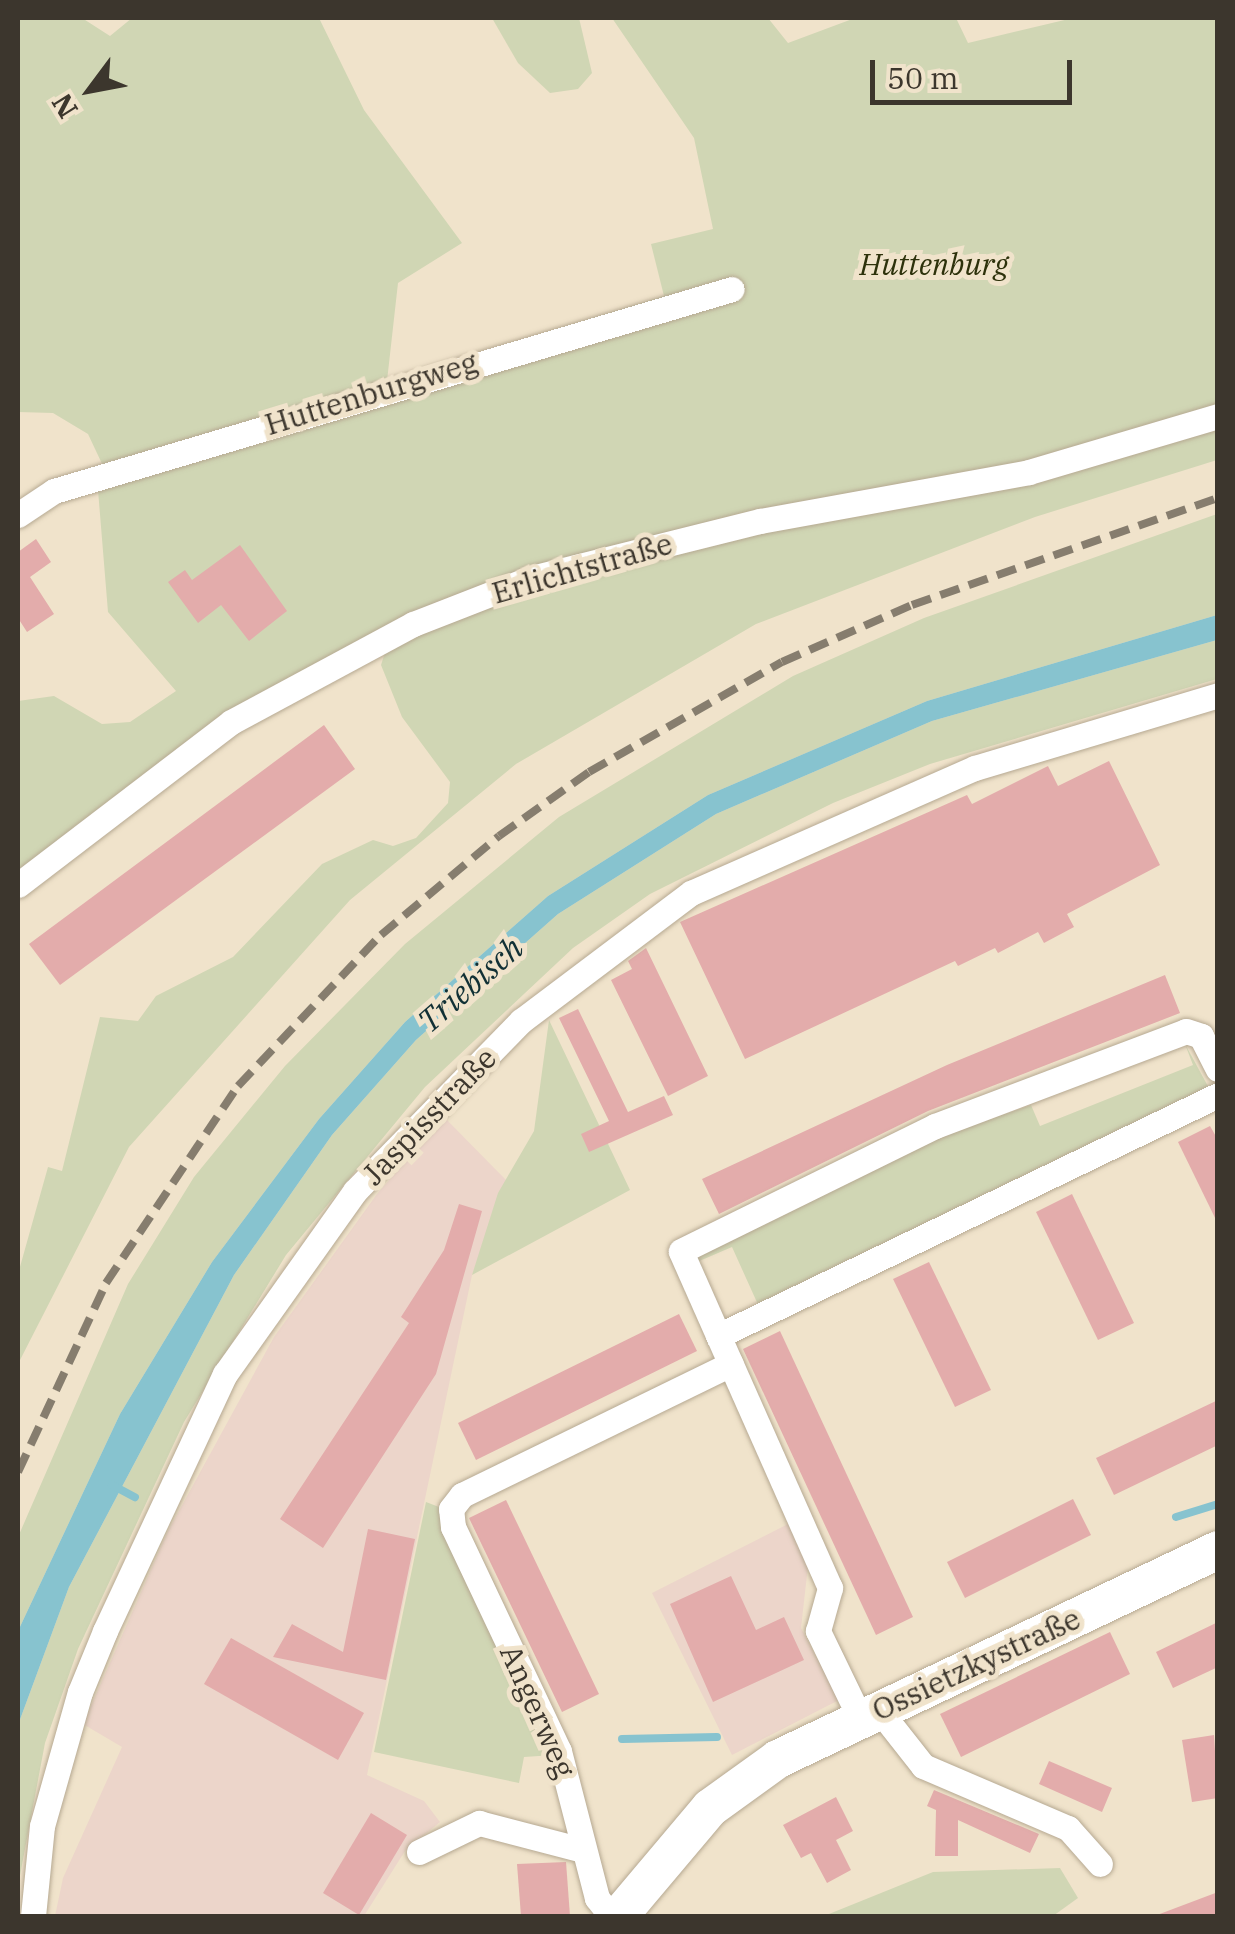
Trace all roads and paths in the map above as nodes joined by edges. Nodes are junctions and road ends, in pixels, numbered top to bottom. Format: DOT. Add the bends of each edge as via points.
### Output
graph roads {
  1 [pos="732,288"];
  2 [pos="1218,416"];
  3 [pos="18,515"];
  4 [pos="1218,695"];
  5 [pos="18,885"];
  6 [pos="1218,1069"];
  7 [pos="1218,1095"];
  8 [pos="718,1336"];
  9 [pos="730,1364"];
  10 [pos="1218,1550"];
  11 [pos="869,1714"];
  12 [pos="582,1850"];
  13 [pos="419,1852"];
  14 [pos="1100,1864"];
  15 [pos="33,1916"];
  16 [pos="611,1916"];
  17 [pos="619,1916"];
  1 -- 3 [label="street, Huttenburgweg" via="54,490"];
  2 -- 5 [label="street, Erlichtstraße" via="1029,472 760,521 531,578 413,624 231,722"];
  4 -- 15 [label="street, Jaspisstraße" via="974,768 691,893 521,1021 355,1191 225,1374 105,1632 80,1692 42,1826"];
  6 -- 8 [label="street" via="1202,1036 1186,1031 935,1126 681,1250"];
  7 -- 8 [label="street"];
  8 -- 9 [label="street"];
  9 -- 11 [label="street" via="830,1588 818,1631"];
  9 -- 12 [label="street, Angerweg" via="462,1495 451,1509 559,1751"];
  10 -- 11 [label="main road, Ossietzkystraße"];
  11 -- 14 [label="street" via="924,1766 1068,1828"];
  11 -- 17 [label="main road, Ossietzkystraße" via="738,1786 682,1837"];
  12 -- 13 [label="street" via="479,1823"];
  12 -- 16 [label="street, Angerweg"];
}
